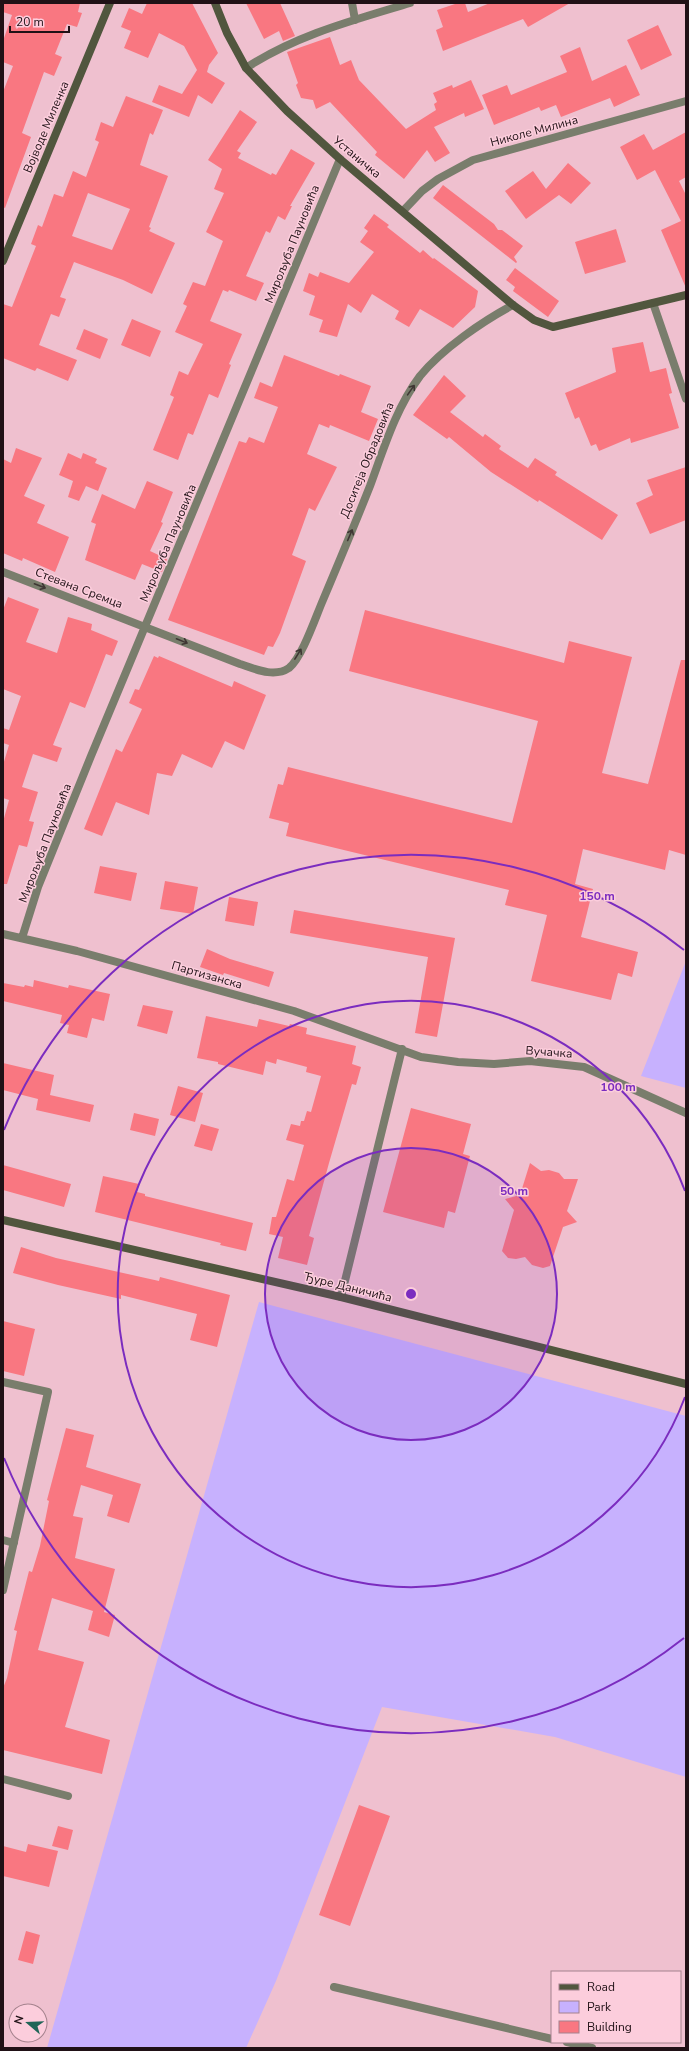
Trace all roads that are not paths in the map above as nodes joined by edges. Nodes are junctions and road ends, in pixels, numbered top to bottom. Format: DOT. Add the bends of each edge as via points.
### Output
graph roads {
  1 [pos="110,3"];
  2 [pos="215,3"];
  3 [pos="352,3"];
  4 [pos="410,3"];
  5 [pos="355,20"];
  6 [pos="246,68"];
  7 [pos="686,101"];
  8 [pos="340,159"];
  9 [pos="403,211"];
  10 [pos="3,261"];
  11 [pos="686,295"];
  12 [pos="653,303"];
  13 [pos="513,305"];
  14 [pos="686,399"];
  15 [pos="3,572"];
  16 [pos="145,626"];
  17 [pos="3,934"];
  18 [pos="22,938"];
  19 [pos="402,1049"];
  20 [pos="686,1113"];
  21 [pos="3,1220"];
  22 [pos="341,1297"];
  23 [pos="3,1382"];
  24 [pos="686,1384"];
  25 [pos="3,1540"];
  26 [pos="14,1543"];
  27 [pos="3,1590"];
  28 [pos="3,1780"];
  29 [pos="68,1796"];
  30 [pos="334,1987"];
  31 [pos="551,2038"];
  32 [pos="571,2043"];
  33 [pos="592,2048"];
  1 -- 10 [label="street, Војводе Миленка"];
  2 -- 6 [label="street, Устаничка" via="227,33"];
  3 -- 5 [label="street"];
  4 -- 5 [label="street"];
  5 -- 6 [label="street" via="269,53"];
  6 -- 8 [label="street, Устаничка" via="287,111"];
  7 -- 9 [label="street, Николе Милина" via="473,160 438,179"];
  8 -- 9 [label="street, Устаничка"];
  8 -- 16 [label="street, Мирољуба Пауновића"];
  9 -- 13 [label="street, Устаничка"];
  11 -- 12 [label="street"];
  12 -- 13 [label="street" via="553,328 534,320"];
  12 -- 14 [label="street"];
  16 -- 13 [label="street, Доситеја Обрадовића, one-way" via="263,671 279,672 290,667 304,645 357,519 396,417 407,396 438,357"];
  15 -- 16 [label="street, Стевана Сремца, one-way"];
  16 -- 18 [label="street, Мирољуба Пауновића" via="38,887"];
  17 -- 18 [label="street, Партизанска"];
  18 -- 19 [label="street, Партизанска" via="294,1011"];
  19 -- 20 [label="street, Вучачка" via="436,1060 494,1064 530,1061 584,1067"];
  19 -- 22 [label="street"];
  21 -- 22 [label="street, Ђуре Даничића"];
  22 -- 24 [label="street, Ђуре Даничића"];
  23 -- 26 [label="street" via="48,1392"];
  25 -- 26 [label="street"];
  26 -- 27 [label="street"];
  28 -- 29 [label="street"];
  30 -- 31 [label="street"];
  32 -- 33 [label="street"];
}
